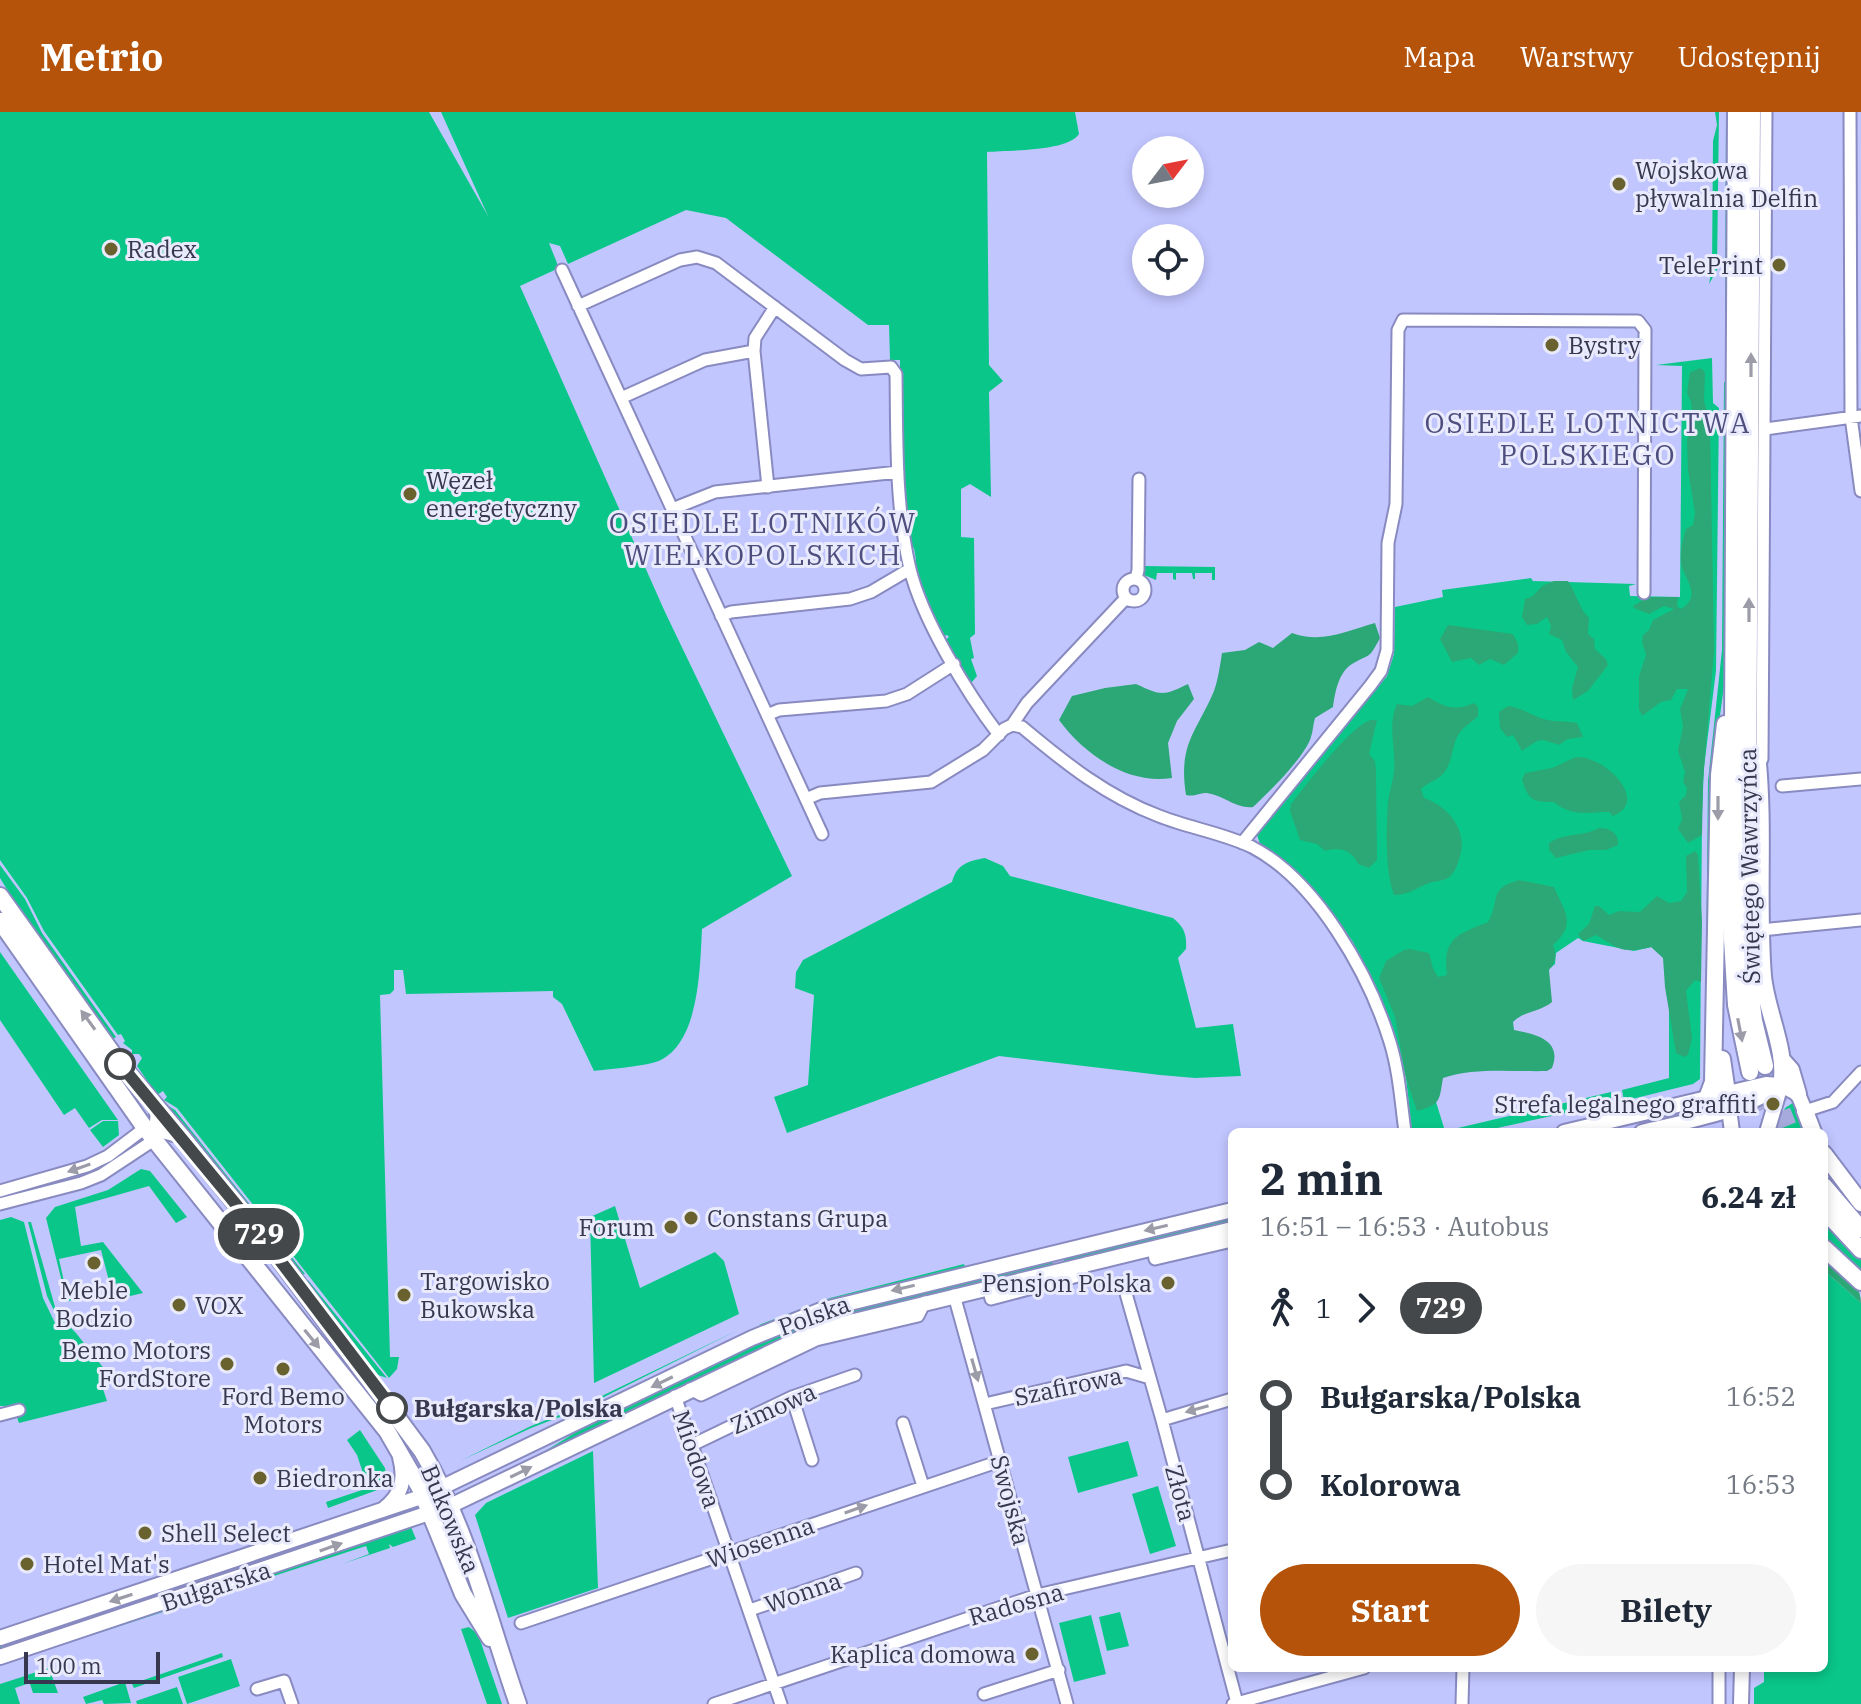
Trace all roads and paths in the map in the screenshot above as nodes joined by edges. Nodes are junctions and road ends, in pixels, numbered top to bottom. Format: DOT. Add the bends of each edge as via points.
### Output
graph roads {
  1 [pos="1736,112"];
  2 [pos="1752,112"];
  3 [pos="1766,112"];
  4 [pos="1850,112"];
  5 [pos="562,270"];
  6 [pos="578,306"];
  7 [pos="775,307"];
  8 [pos="754,351"];
  9 [pos="621,398"];
  10 [pos="1856,417"];
  11 [pos="1765,429"];
  12 [pos="898,472"];
  13 [pos="1139,479"];
  14 [pos="768,487"];
  15 [pos="1861,491"];
  16 [pos="672,509"];
  17 [pos="910,569"];
  18 [pos="1644,593"];
  19 [pos="721,616"];
  20 [pos="954,664"];
  21 [pos="1749,664"];
  22 [pos="1734,675"];
  23 [pos="767,715"];
  24 [pos="1012,725"];
  25 [pos="999,735"];
  26 [pos="1861,779"];
  27 [pos="1782,786"];
  28 [pos="806,799"];
  29 [pos="1761,799"];
  30 [pos="822,834"];
  31 [pos="1242,843"];
  32 [pos="0,896"];
  33 [pos="1861,920"];
  34 [pos="0,921"];
  35 [pos="1761,930"];
  36 [pos="1717,994"];
  37 [pos="1782,1059"];
  38 [pos="1861,1072"];
  39 [pos="1781,1085"];
  40 [pos="1798,1094"];
  41 [pos="1707,1098"];
  42 [pos="1728,1101"];
  43 [pos="154,1103"];
  44 [pos="1805,1111"];
  45 [pos="1712,1115"];
  46 [pos="1404,1128"];
  47 [pos="1581,1128"];
  48 [pos="1658,1128"];
  49 [pos="1728,1128"];
  50 [pos="1731,1128"];
  51 [pos="1768,1128"];
  52 [pos="1811,1128"];
  53 [pos="151,1133"];
  54 [pos="183,1138"];
  55 [pos="1828,1159"];
  56 [pos="0,1191"];
  57 [pos="1828,1191"];
  58 [pos="1861,1203"];
  59 [pos="0,1204"];
  60 [pos="1228,1211"];
  61 [pos="1828,1214"];
  62 [pos="1861,1229"];
  63 [pos="1228,1230"];
  64 [pos="1228,1242"];
  65 [pos="1861,1250"];
  66 [pos="1828,1252"];
  67 [pos="1154,1253"];
  68 [pos="1861,1282"];
  69 [pos="1123,1283"];
  70 [pos="954,1295"];
  71 [pos="855,1375"];
  72 [pos="1150,1378"];
  73 [pos="675,1396"];
  74 [pos="792,1397"];
  75 [pos="1228,1400"];
  76 [pos="985,1404"];
  77 [pos="19,1410"];
  78 [pos="0,1415"];
  79 [pos="1162,1420"];
  80 [pos="903,1423"];
  81 [pos="692,1445"];
  82 [pos="397,1447"];
  83 [pos="812,1460"];
  84 [pos="1000,1461"];
  85 [pos="923,1486"];
  86 [pos="443,1488"];
  87 [pos="424,1496"];
  88 [pos="450,1506"];
  89 [pos="381,1512"];
  90 [pos="431,1513"];
  91 [pos="1228,1551"];
  92 [pos="729,1552"];
  93 [pos="1198,1560"];
  94 [pos="856,1573"];
  95 [pos="1037,1595"];
  96 [pos="750,1610"];
  97 [pos="521,1623"];
  98 [pos="0,1638"];
  99 [pos="0,1657"];
  100 [pos="502,1657"];
  101 [pos="1059,1670"];
  102 [pos="1350,1672"];
  103 [pos="1463,1672"];
  104 [pos="1719,1672"];
  105 [pos="1742,1672"];
  106 [pos="774,1684"];
  107 [pos="257,1689"];
  108 [pos="984,1694"];
  109 [pos="292,1704"];
  110 [pos="518,1704"];
  111 [pos="714,1704"];
  112 [pos="781,1704"];
  113 [pos="1067,1704"];
  114 [pos="1235,1704"];
  115 [pos="1462,1704"];
  116 [pos="1719,1704"];
  117 [pos="1741,1704"];
  1 -- 22 [label="main road"];
  21 -- 2 [label="main road, one-way"];
  3 -- 11 [label="street"];
  4 -- 10 [label="street"];
  5 -- 6 [label="street"];
  6 -- 7 [label="street" via="697,257 716,263"];
  6 -- 9 [label="street"];
  7 -- 8 [label="street" via="755,338"];
  7 -- 12 [label="street" via="861,369 891,367 896,374"];
  8 -- 9 [label="street" via="705,360"];
  8 -- 14 [label="street"];
  9 -- 16 [label="street"];
  10 -- 11 [label="street"];
  10 -- 15 [label="street"];
  11 -- 29 [label="street"];
  12 -- 14 [label="street"];
  12 -- 17 [label="street"];
  13 -- 24 [label="street" via="1136,579 1144,585 1143,596 1126,598"];
  14 -- 16 [label="street" via="715,492"];
  16 -- 19 [label="street"];
  17 -- 19 [label="street" via="850,599"];
  17 -- 20 [label="street" via="925,613"];
  18 -- 31 [label="street" via="1642,323 1403,320 1398,330 1387,650 1377,678"];
  19 -- 23 [label="street"];
  20 -- 23 [label="street" via="886,701"];
  20 -- 25 [label="street"];
  22 -- 21 [label="main road, Świętego Wawrzyńca, one-way" via="1733,971 1738,1020 1758,1069 1747,962"];
  21 -- 29 [label="main road"];
  22 -- 36 [label="main road, one-way" via="1719,775"];
  23 -- 28 [label="street"];
  24 -- 25 [label="street"];
  24 -- 31 [label="street" via="1120,798"];
  25 -- 28 [label="street" via="931,782 820,793"];
  26 -- 27 [label="street"];
  28 -- 30 [label="street"];
  29 -- 35 [label="main road"];
  31 -- 46 [label="street" via="1283,869 1348,946 1390,1041"];
  43 -- 32 [label="main road, Bukowska, one-way"];
  33 -- 35 [label="street"];
  34 -- 53 [label="main road, Bukowska"];
  35 -- 37 [label="main road" via="1766,997"];
  36 -- 41 [label="main road" via="1713,1082"];
  36 -- 42 [label="main road"];
  37 -- 39 [label="main road"];
  37 -- 40 [label="main road"];
  38 -- 44 [label="street" via="1833,1102"];
  39 -- 40 [label="street"];
  39 -- 42 [label="street" via="1759,1100"];
  39 -- 51 [label="street"];
  40 -- 44 [label="street"];
  41 -- 42 [label="street"];
  41 -- 47 [label="street"];
  42 -- 45 [label="street"];
  42 -- 50 [label="street"];
  43 -- 53 [label="street"];
  43 -- 54 [label="main road, Bukowska"];
  44 -- 52 [label="main road"];
  45 -- 48 [label="street"];
  45 -- 49 [label="street"];
  53 -- 54 [label="street"];
  53 -- 56 [label="street, one-way" via="87,1166"];
  53 -- 59 [label="street" via="101,1175"];
  53 -- 82 [label="main road, Bukowska, one-way"];
  54 -- 86 [label="main road, Bukowska" via="407,1427"];
  55 -- 58 [label="main road"];
  57 -- 62 [label="main road"];
  60 -- 86 [label="street, Polska, one-way" via="821,1310 752,1338"];
  61 -- 65 [label="main road"];
  63 -- 67 [label="street, Polska"];
  64 -- 67 [label="street, Polska"];
  66 -- 68 [label="main road"];
  67 -- 70 [label="street, Polska"];
  69 -- 72 [label="street, Złota"];
  70 -- 73 [label="street, Polska" via="817,1330"];
  70 -- 76 [label="street, Swojska, one-way"];
  71 -- 74 [label="street, Zimowa"];
  72 -- 76 [label="street, Szafirowa" via="1126,1371"];
  72 -- 79 [label="street, Złota"];
  73 -- 81 [label="street, Miodowa"];
  88 -- 73 [label="street, Polska, one-way"];
  74 -- 81 [label="street, Zimowa"];
  74 -- 83 [label="street"];
  75 -- 79 [label="street, one-way"];
  76 -- 84 [label="street, Swojska"];
  77 -- 78 [label="street"];
  79 -- 93 [label="street, Złota"];
  80 -- 85 [label="street"];
  81 -- 92 [label="street, Miodowa"];
  82 -- 87 [label="main road, Bukowska"];
  82 -- 89 [label="street" via="402,1489"];
  84 -- 85 [label="street, Wiosenna"];
  84 -- 95 [label="street, Swojska"];
  92 -- 85 [label="street, Wiosenna, one-way"];
  86 -- 87 [label="street, Polska"];
  86 -- 88 [label="main road, Bukowska"];
  87 -- 89 [label="street, Bułgarska"];
  87 -- 90 [label="main road, Bukowska"];
  88 -- 90 [label="street, Polska"];
  88 -- 100 [label="main road, Bukowska"];
  89 -- 98 [label="street, Bułgarska, one-way"];
  99 -- 90 [label="street, Bułgarska, one-way"];
  90 -- 100 [label="main road, Bukowska" via="463,1594"];
  91 -- 93 [label="street, Radosna"];
  92 -- 96 [label="street, Miodowa"];
  92 -- 97 [label="street, Wiosenna"];
  93 -- 95 [label="street, Radosna"];
  93 -- 114 [label="street, Złota"];
  94 -- 96 [label="street, Wonna"];
  95 -- 101 [label="street, Swojska"];
  95 -- 106 [label="street, Radosna"];
  96 -- 106 [label="street, Miodowa"];
  100 -- 110 [label="main road, Bukowska"];
  101 -- 108 [label="street"];
  101 -- 113 [label="street, Swojska"];
  102 -- 114 [label="street"];
  103 -- 115 [label="street"];
  104 -- 116 [label="street"];
  105 -- 117 [label="street"];
  106 -- 111 [label="street, Radosna"];
  106 -- 112 [label="street, Miodowa"];
  107 -- 109 [label="street" via="284,1681"];
}
